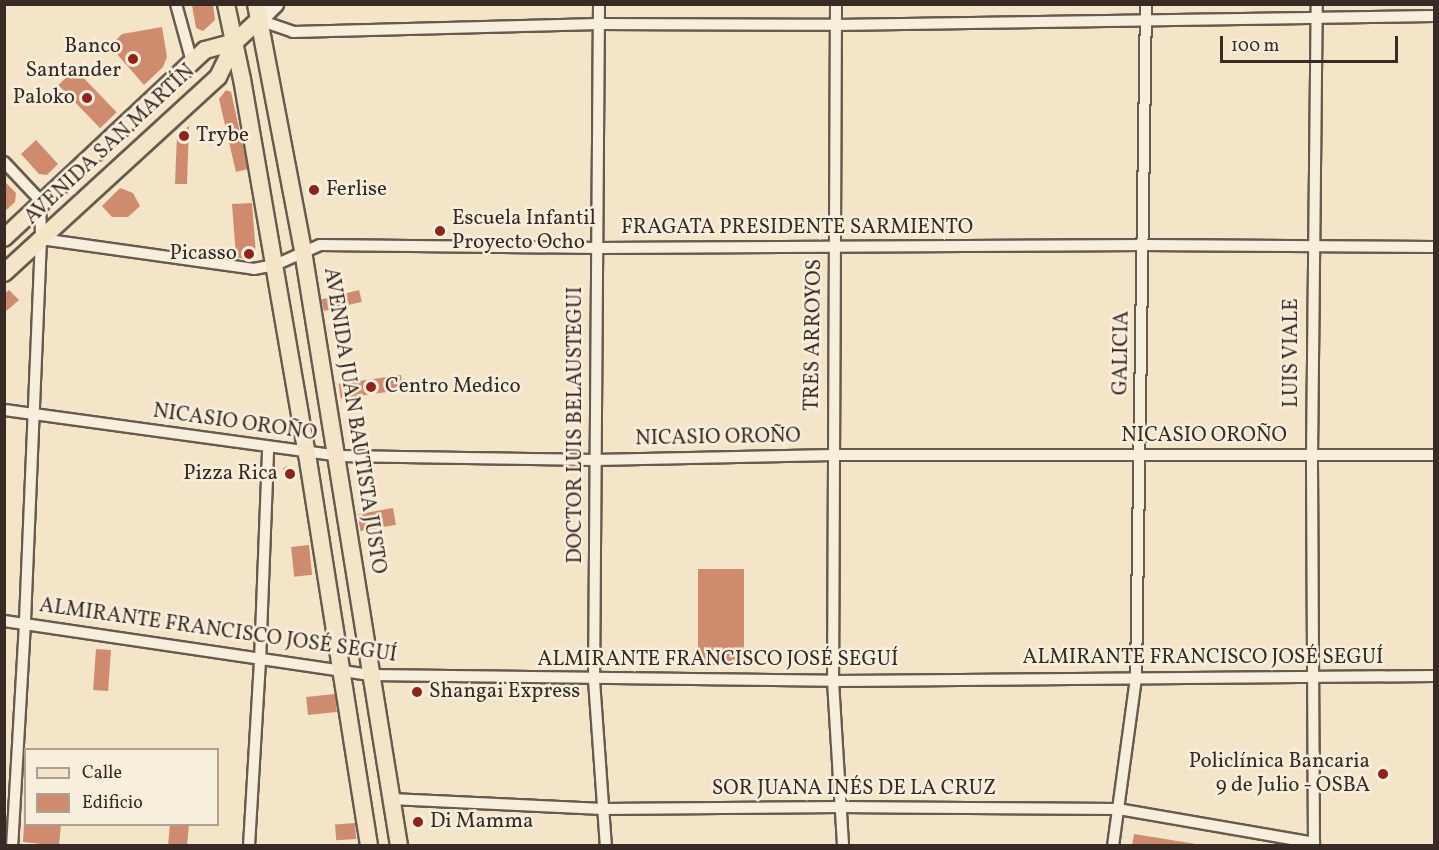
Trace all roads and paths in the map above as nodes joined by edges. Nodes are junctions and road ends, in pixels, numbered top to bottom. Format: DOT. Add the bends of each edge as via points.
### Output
graph roads {
  1 [pos="176,4"];
  2 [pos="226,4"];
  3 [pos="275,4"];
  4 [pos="599,4"];
  5 [pos="836,4"];
  6 [pos="1146,4"];
  7 [pos="1317,4"];
  8 [pos="258,12"];
  9 [pos="1434,16"];
  10 [pos="1146,18"];
  11 [pos="1317,20"];
  12 [pos="599,24"];
  13 [pos="836,25"];
  14 [pos="235,42"];
  15 [pos="192,62"];
  16 [pos="4,162"];
  17 [pos="40,205"];
  18 [pos="4,238"];
  19 [pos="41,239"];
  20 [pos="1144,245"];
  21 [pos="834,247"];
  22 [pos="1312,247"];
  23 [pos="1434,247"];
  24 [pos="597,248"];
  25 [pos="303,251"];
  26 [pos="274,265"];
  27 [pos="4,273"];
  28 [pos="4,410"];
  29 [pos="33,415"];
  30 [pos="268,448"];
  31 [pos="307,453"];
  32 [pos="832,455"];
  33 [pos="1434,455"];
  34 [pos="338,456"];
  35 [pos="1139,456"];
  36 [pos="1312,456"];
  37 [pos="595,460"];
  38 [pos="4,621"];
  39 [pos="25,623"];
  40 [pos="260,661"];
  41 [pos="342,671"];
  42 [pos="370,675"];
  43 [pos="1434,676"];
  44 [pos="1136,678"];
  45 [pos="1315,678"];
  46 [pos="594,680"];
  47 [pos="833,681"];
  48 [pos="391,799"];
  49 [pos="841,807"];
  50 [pos="603,809"];
  51 [pos="1118,809"];
  52 [pos="1314,844"];
  53 [pos="12,846"];
  54 [pos="249,846"];
  55 [pos="369,846"];
  56 [pos="399,846"];
  57 [pos="606,846"];
  58 [pos="843,846"];
  59 [pos="1113,846"];
  1 -- 15 [label="street"];
  2 -- 14 [label="main road"];
  3 -- 8 [label="main road, AVENIDA SAN MARTÍN"];
  4 -- 12 [label="street, DOCTOR LUIS BELAUSTEGUI"];
  5 -- 13 [label="street, TRES ARROYOS"];
  6 -- 10 [label="street, GALICIA"];
  7 -- 11 [label="street, LUIS VIALE"];
  8 -- 12 [label="street" via="293,32"];
  8 -- 14 [label="main road, AVENIDA SAN MARTÍN"];
  8 -- 25 [label="main road, AVENIDA JUAN BAUTISTA JUSTO"];
  9 -- 11 [label="street"];
  10 -- 11 [label="street"];
  10 -- 13 [label="street"];
  10 -- 20 [label="street, GALICIA"];
  11 -- 22 [label="street, LUIS VIALE"];
  12 -- 13 [label="street"];
  12 -- 24 [label="street, DOCTOR LUIS BELAUSTEGUI"];
  13 -- 21 [label="street, TRES ARROYOS"];
  14 -- 15 [label="main road, AVENIDA SAN MARTÍN" via="205,50"];
  14 -- 19 [label="main road, AVENIDA SAN MARTÍN" via="218,77"];
  14 -- 26 [label="main road"];
  15 -- 17 [label="main road, AVENIDA SAN MARTÍN"];
  16 -- 17 [label="street" via="32,189"];
  17 -- 18 [label="main road, AVENIDA SAN MARTÍN"];
  17 -- 19 [label="street"];
  19 -- 26 [label="street, FRAGATA PRESIDENTE SARMIENTO" via="254,269"];
  19 -- 27 [label="main road, AVENIDA SAN MARTÍN"];
  19 -- 29 [label="street"];
  20 -- 21 [label="street, FRAGATA PRESIDENTE SARMIENTO"];
  20 -- 22 [label="street, FRAGATA PRESIDENTE SARMIENTO"];
  20 -- 35 [label="street, GALICIA"];
  21 -- 24 [label="street, FRAGATA PRESIDENTE SARMIENTO"];
  21 -- 32 [label="street, TRES ARROYOS"];
  22 -- 23 [label="street, FRAGATA PRESIDENTE SARMIENTO"];
  22 -- 36 [label="street, LUIS VIALE"];
  24 -- 25 [label="street, FRAGATA PRESIDENTE SARMIENTO" via="320,245"];
  24 -- 37 [label="street, DOCTOR LUIS BELAUSTEGUI"];
  25 -- 26 [label="street, FRAGATA PRESIDENTE SARMIENTO"];
  25 -- 34 [label="main road, AVENIDA JUAN BAUTISTA JUSTO"];
  26 -- 31 [label="main road"];
  28 -- 29 [label="street, NICASIO OROÑO"];
  29 -- 30 [label="street, NICASIO OROÑO"];
  29 -- 39 [label="street"];
  30 -- 31 [label="street, NICASIO OROÑO"];
  30 -- 40 [label="street"];
  31 -- 34 [label="street, NICASIO OROÑO"];
  31 -- 41 [label="main road"];
  32 -- 35 [label="street, NICASIO OROÑO"];
  32 -- 37 [label="street, NICASIO OROÑO"];
  32 -- 47 [label="street, TRES ARROYOS"];
  33 -- 36 [label="street, NICASIO OROÑO"];
  34 -- 37 [label="street, NICASIO OROÑO"];
  34 -- 42 [label="main road, AVENIDA JUAN BAUTISTA JUSTO"];
  35 -- 36 [label="street, NICASIO OROÑO"];
  35 -- 44 [label="street, GALICIA"];
  36 -- 45 [label="street, LUIS VIALE"];
  37 -- 46 [label="street, DOCTOR LUIS BELAUSTEGUI"];
  38 -- 39 [label="street, ALMIRANTE FRANCISCO JOSÉ SEGUÍ"];
  39 -- 40 [label="street, ALMIRANTE FRANCISCO JOSÉ SEGUÍ"];
  39 -- 53 [label="street"];
  40 -- 41 [label="street, ALMIRANTE FRANCISCO JOSÉ SEGUÍ"];
  40 -- 54 [label="street"];
  41 -- 42 [label="street, ALMIRANTE FRANCISCO JOSÉ SEGUÍ"];
  41 -- 55 [label="main road"];
  42 -- 46 [label="street, ALMIRANTE FRANCISCO JOSÉ SEGUÍ"];
  42 -- 48 [label="main road, AVENIDA JUAN BAUTISTA JUSTO"];
  43 -- 45 [label="street, ALMIRANTE FRANCISCO JOSÉ SEGUÍ"];
  44 -- 45 [label="street, ALMIRANTE FRANCISCO JOSÉ SEGUÍ"];
  44 -- 47 [label="street, ALMIRANTE FRANCISCO JOSÉ SEGUÍ"];
  44 -- 51 [label="street, GALICIA"];
  45 -- 52 [label="street, LUIS VIALE"];
  46 -- 47 [label="street, ALMIRANTE FRANCISCO JOSÉ SEGUÍ"];
  46 -- 50 [label="street, DOCTOR LUIS BELAUSTEGUI"];
  47 -- 49 [label="street, TRES ARROYOS"];
  48 -- 50 [label="street, SOR JUANA INÉS DE LA CRUZ"];
  48 -- 56 [label="main road, AVENIDA JUAN BAUTISTA JUSTO"];
  49 -- 50 [label="street, SOR JUANA INÉS DE LA CRUZ"];
  49 -- 51 [label="street, SOR JUANA INÉS DE LA CRUZ"];
  49 -- 58 [label="street, TRES ARROYOS"];
  50 -- 57 [label="street, DOCTOR LUIS BELAUSTEGUI"];
  51 -- 52 [label="street, SOR JUANA INÉS DE LA CRUZ"];
  51 -- 59 [label="street, GALICIA"];
}
